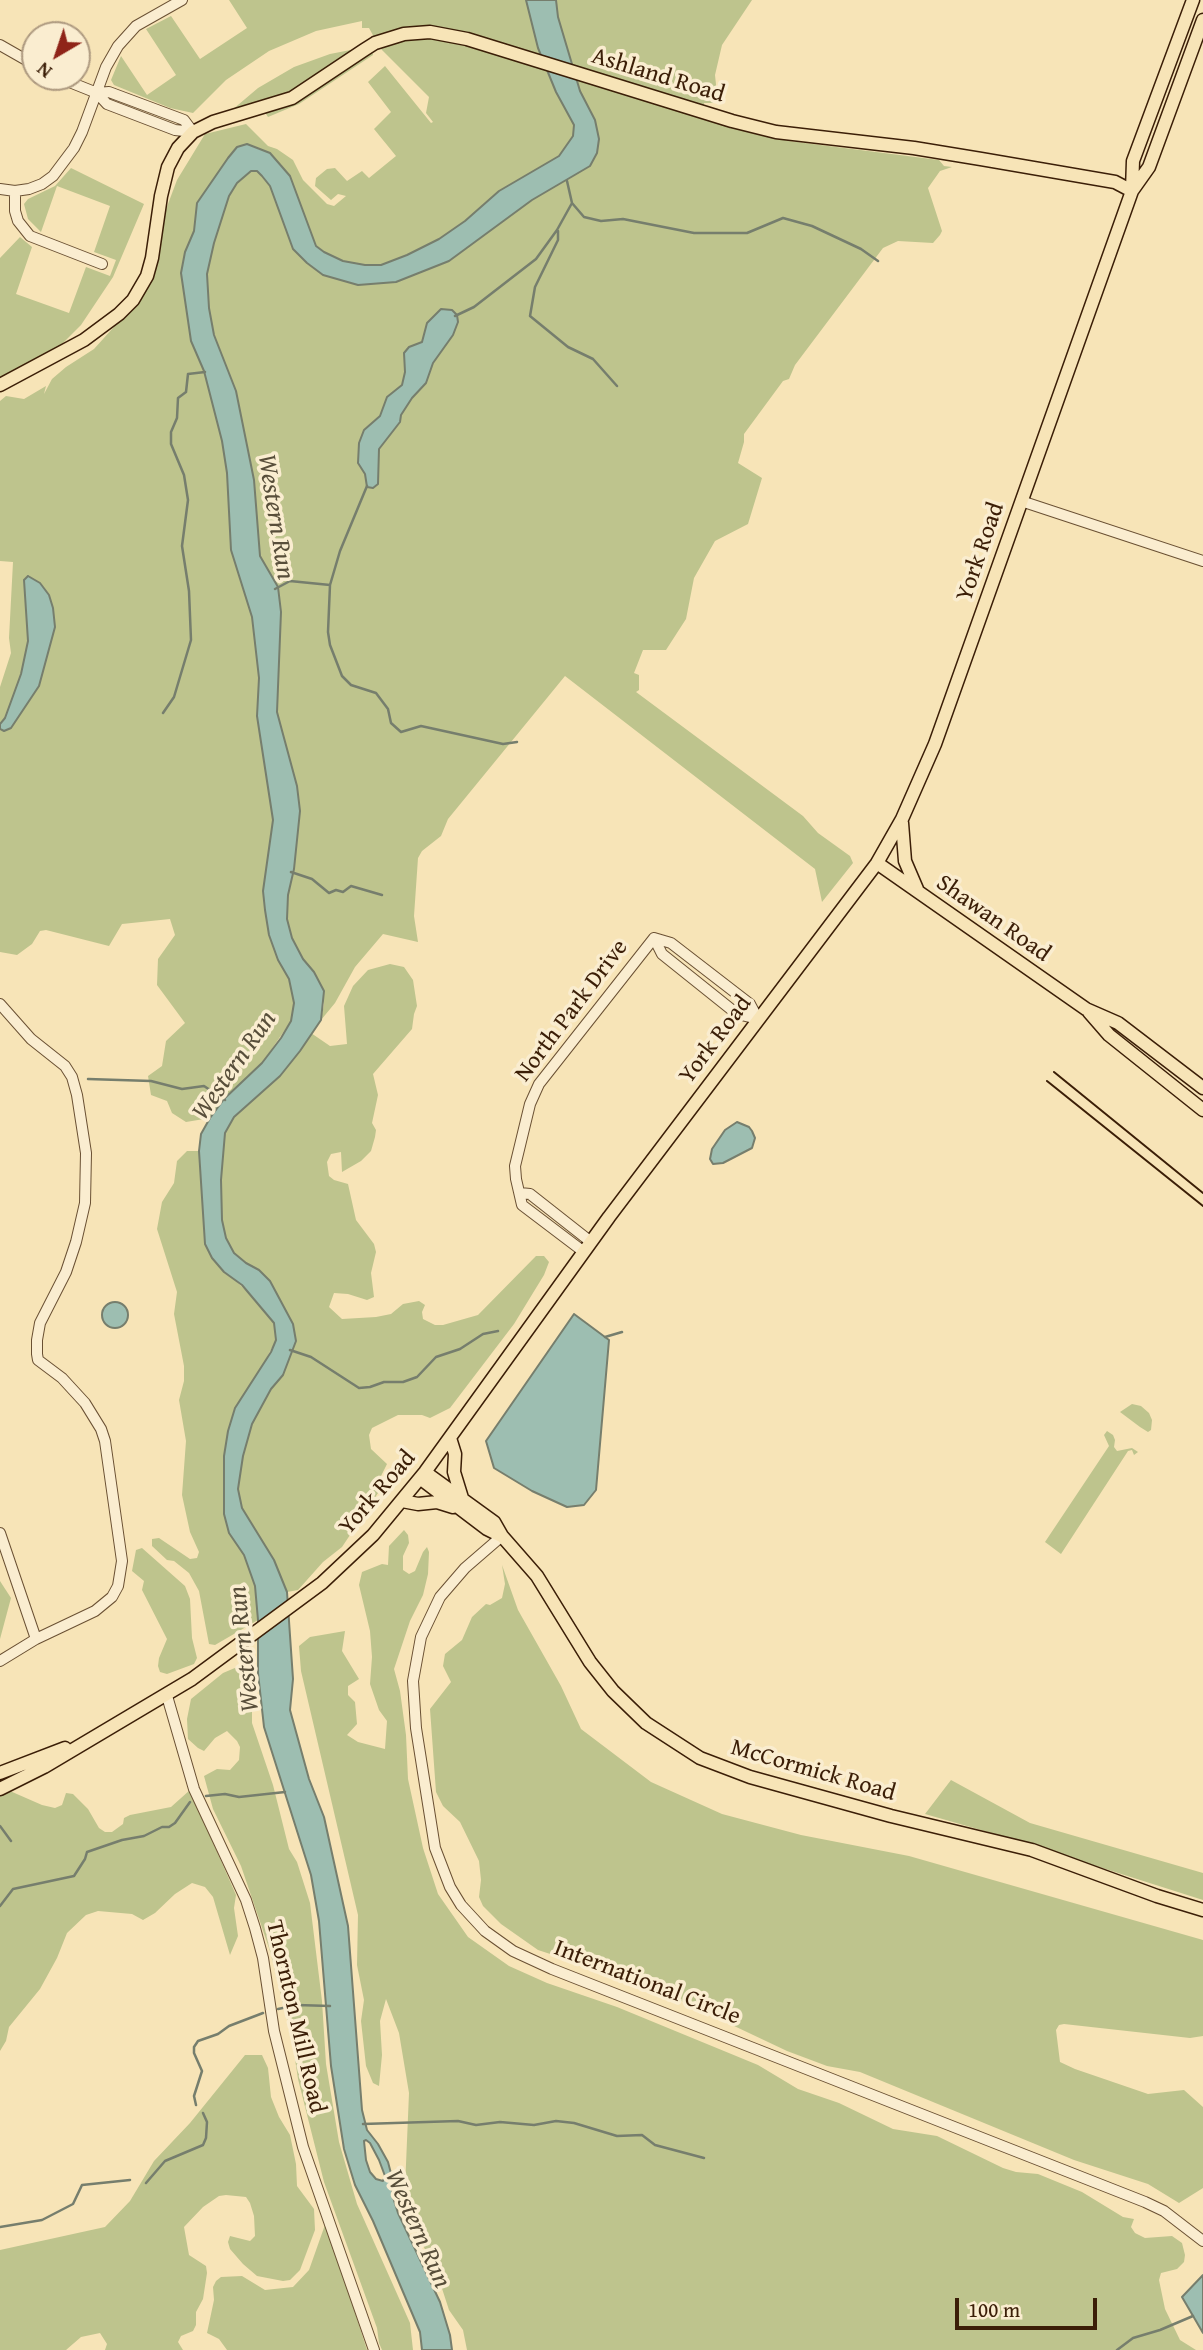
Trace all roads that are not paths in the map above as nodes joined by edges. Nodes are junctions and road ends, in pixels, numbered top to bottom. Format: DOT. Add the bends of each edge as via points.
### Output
graph roads {
  1 [pos="182,0"];
  2 [pos="1193,0"];
  3 [pos="1203,20"];
  4 [pos="0,45"];
  5 [pos="21,57"];
  6 [pos="91,91"];
  7 [pos="97,93"];
  8 [pos="193,132"];
  9 [pos="0,189"];
  10 [pos="15,191"];
  11 [pos="1132,191"];
  12 [pos="102,264"];
  13 [pos="0,385"];
  14 [pos="1021,501"];
  15 [pos="1203,561"];
  16 [pos="902,819"];
  17 [pos="877,863"];
  18 [pos="919,892"];
  19 [pos="653,938"];
  20 [pos="0,1004"];
  21 [pos="1086,1009"];
  22 [pos="758,1019"];
  23 [pos="1203,1088"];
  24 [pos="1203,1110"];
  25 [pos="587,1247"];
  26 [pos="450,1438"];
  27 [pos="423,1476"];
  28 [pos="402,1501"];
  29 [pos="461,1504"];
  30 [pos="0,1533"];
  31 [pos="502,1536"];
  32 [pos="36,1639"];
  33 [pos="0,1661"];
  34 [pos="167,1696"];
  35 [pos="85,1742"];
  36 [pos="0,1773"];
  37 [pos="1,1788"];
  38 [pos="1203,1910"];
  39 [pos="1203,2241"];
  40 [pos="374,2350"];
  1 -- 7 [label="street" via="126,35 111,56"];
  2 -- 11 [label="main road, York Road" via="1133,161"];
  3 -- 11 [label="main road, York Road" via="1149,167"];
  4 -- 5 [label="street"];
  6 -- 7 [label="street"];
  7 -- 8 [label="street" via="107,104 175,130"];
  7 -- 10 [label="street" via="64,163 43,184"];
  8 -- 11 [label="main road, Ashland Road" via="292,98 364,50 395,36 447,34 776,132 981,159 1115,182"];
  8 -- 13 [label="main road" via="167,167 152,258 133,300 94,334"];
  9 -- 10 [label="street"];
  10 -- 12 [label="street" via="18,221 30,236"];
  11 -- 14 [label="main road, York Road"];
  14 -- 15 [label="street"];
  14 -- 16 [label="main road, York Road" via="949,706"];
  16 -- 17 [label="main road, York Road"];
  16 -- 18 [label="main road" via="905,861"];
  17 -- 18 [label="main road, Shawan Road"];
  17 -- 22 [label="main road, York Road"];
  18 -- 21 [label="main road, Shawan Road"];
  19 -- 22 [label="street, North Park Drive" via="671,943 750,1004"];
  19 -- 22 [label="street, North Park Drive" via="662,954 737,1014"];
  19 -- 25 [label="street, North Park Drive" via="536,1089 515,1166 520,1193 530,1194"];
  20 -- 32 [label="street" via="31,1039 65,1066 77,1095 86,1153 85,1203 66,1272 40,1323 37,1354 85,1403 101,1429 122,1561 118,1586 104,1605"];
  21 -- 23 [label="main road, Shawan Road" via="1118,1023"];
  21 -- 24 [label="main road, Shawan Road" via="1109,1035"];
  22 -- 25 [label="main road, York Road"];
  25 -- 26 [label="main road, York Road"];
  26 -- 27 [label="main road, York Road"];
  26 -- 29 [label="main road"];
  27 -- 28 [label="main road, York Road"];
  27 -- 29 [label="main road, McCormick Road"];
  28 -- 29 [label="main road"];
  28 -- 34 [label="main road, York Road" via="344,1563 298,1602"];
  29 -- 31 [label="main road, McCormick Road" via="487,1529"];
  30 -- 32 [label="street"];
  31 -- 38 [label="main road, McCormick Road" via="537,1576 584,1654 613,1691 665,1737 700,1758 750,1777 1032,1850"];
  31 -- 39 [label="street, International Circle" via="440,1597 421,1637 413,1681 435,1849 450,1887 485,1931 513,1951 552,1969 1145,2202"];
  32 -- 33 [label="street"];
  34 -- 35 [label="main road, York Road"];
  34 -- 40 [label="street, Thornton Mill Road" via="194,1789 255,1928 303,2147"];
  35 -- 36 [label="main road, York Road"];
  35 -- 37 [label="main road, York Road"];
}
